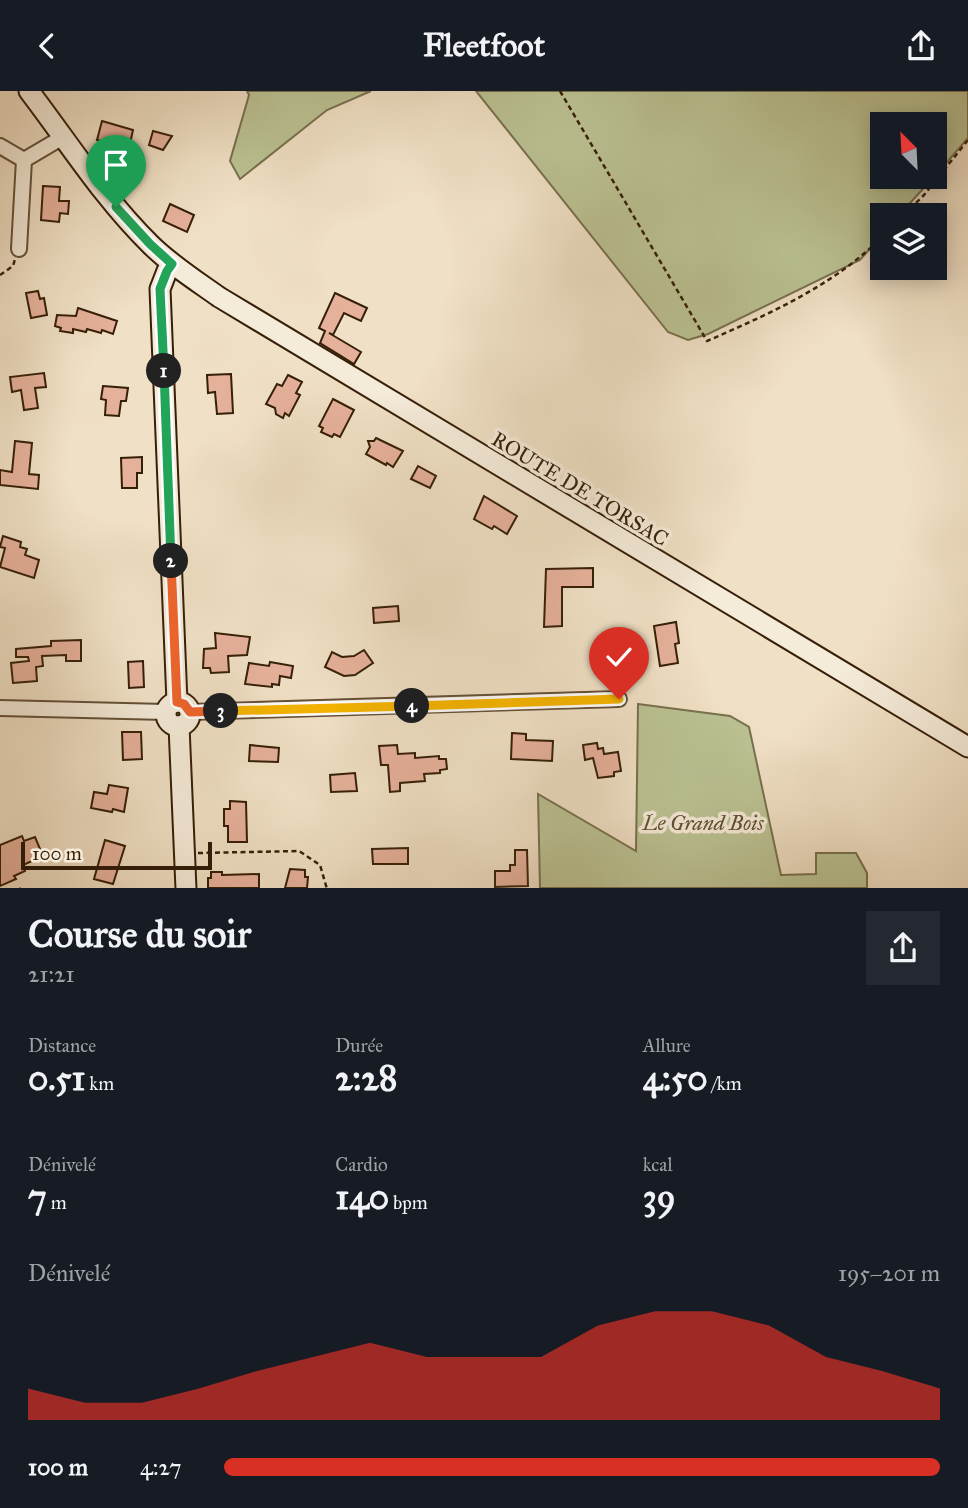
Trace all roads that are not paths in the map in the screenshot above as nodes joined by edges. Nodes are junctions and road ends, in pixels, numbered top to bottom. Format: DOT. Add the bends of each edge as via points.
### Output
graph roads {
  1 [pos="29,91"];
  2 [pos="63,137"];
  3 [pos="0,146"];
  4 [pos="24,160"];
  5 [pos="19,250"];
  6 [pos="172,264"];
  7 [pos="619,699"];
  8 [pos="0,708"];
  9 [pos="178,713"];
  10 [pos="968,747"];
  11 [pos="186,888"];
  1 -- 2 [label="street, ROUTE DE TORSAC"];
  2 -- 4 [label="street"];
  2 -- 6 [label="street, ROUTE DE TORSAC" via="116,207"];
  3 -- 4 [label="street"];
  4 -- 5 [label="street"];
  6 -- 9 [label="street" via="160,289"];
  6 -- 10 [label="street, ROUTE DE TORSAC" via="219,297"];
  7 -- 9 [label="street"];
  8 -- 9 [label="street"];
  9 -- 11 [label="street"];
}
